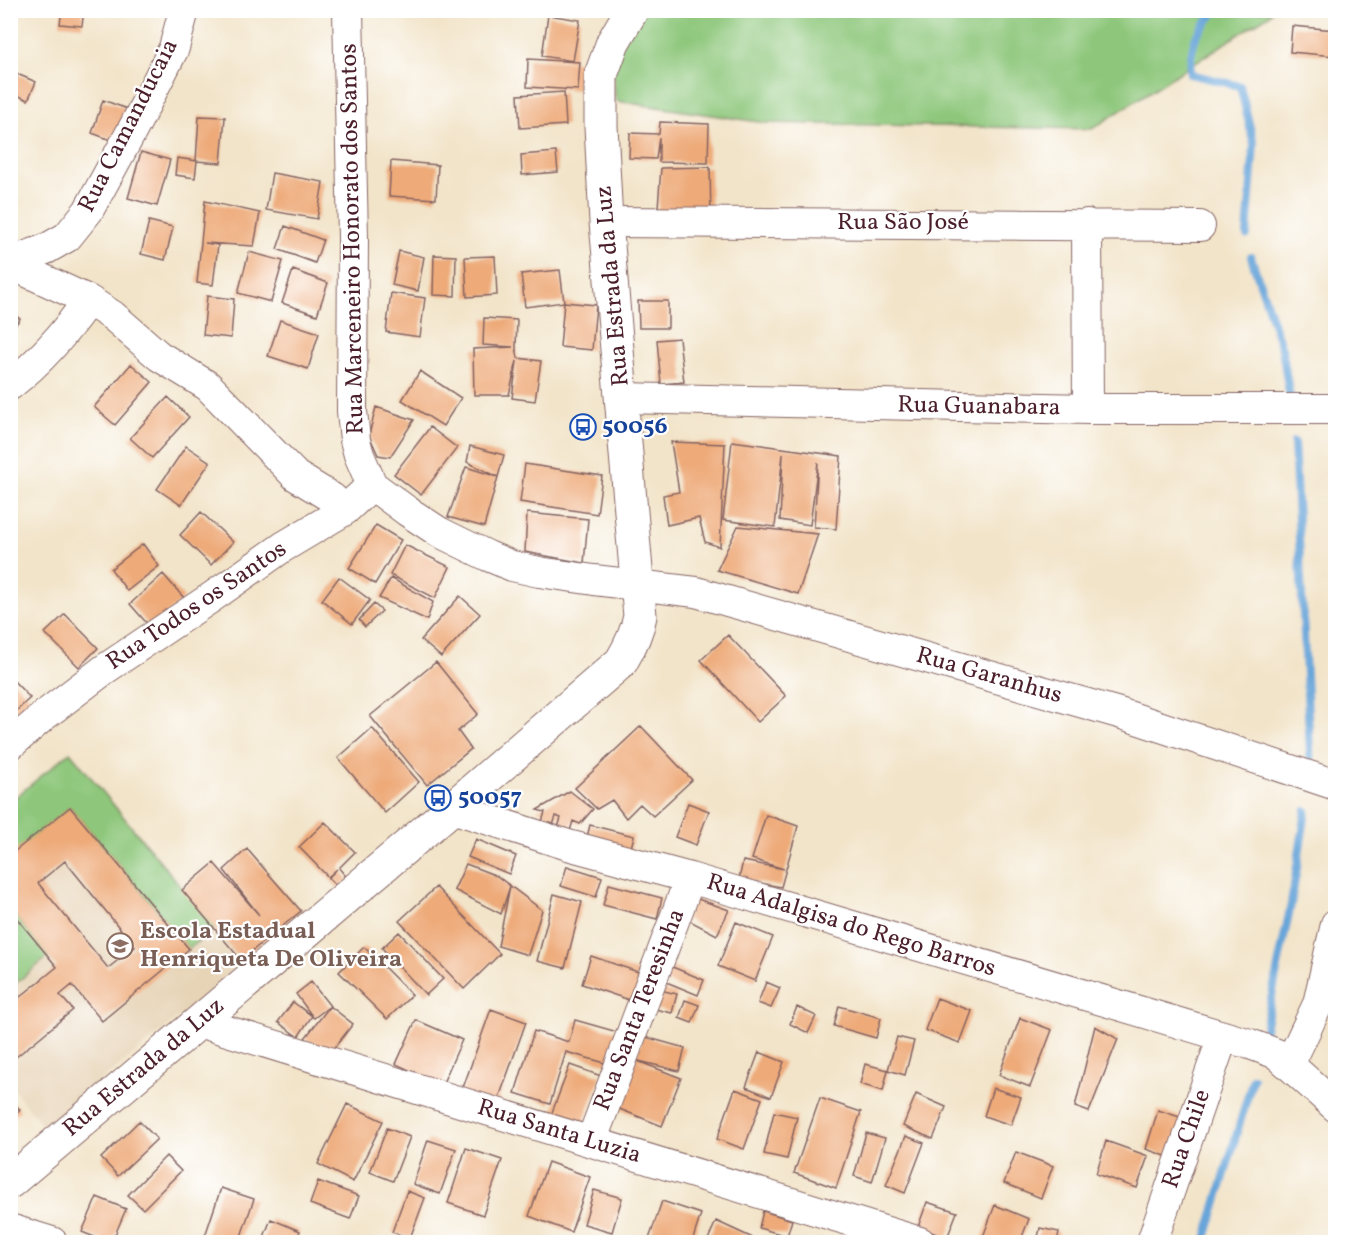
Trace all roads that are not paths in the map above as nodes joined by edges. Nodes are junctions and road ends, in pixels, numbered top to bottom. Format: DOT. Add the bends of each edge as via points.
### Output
graph roads {
  1 [pos="184,10"];
  2 [pos="348,10"];
  3 [pos="632,10"];
  4 [pos="606,222"];
  5 [pos="1087,224"];
  6 [pos="1200,226"];
  7 [pos="67,237"];
  8 [pos="10,263"];
  9 [pos="78,296"];
  10 [pos="10,385"];
  11 [pos="623,398"];
  12 [pos="1088,409"];
  13 [pos="1335,409"];
  14 [pos="368,476"];
  15 [pos="345,510"];
  16 [pos="637,584"];
  17 [pos="10,746"];
  18 [pos="1335,785"];
  19 [pos="452,808"];
  20 [pos="690,878"];
  21 [pos="1335,924"];
  22 [pos="198,1022"];
  23 [pos="1236,1040"];
  24 [pos="1289,1065"];
  25 [pos="1335,1107"];
  26 [pos="591,1142"];
  27 [pos="10,1182"];
  28 [pos="10,1229"];
  29 [pos="51,1242"];
  30 [pos="920,1242"];
  31 [pos="1152,1242"];
  1 -- 7 [label="street, Rua Camanducaia" via="174,48 134,127 88,211"];
  2 -- 14 [label="street, Rua Marceneiro Honorato dos Santos" via="352,411 355,440"];
  3 -- 4 [label="main road, Rua Estrada da Luz" via="613,42 601,75"];
  4 -- 5 [label="street, Rua São José"];
  4 -- 11 [label="main road, Rua Estrada da Luz"];
  5 -- 6 [label="street, Rua São José"];
  5 -- 12 [label="street"];
  7 -- 8 [label="street"];
  7 -- 9 [label="street" via="65,273"];
  8 -- 9 [label="street"];
  9 -- 10 [label="street" via="75,319"];
  9 -- 15 [label="street" via="113,316 159,356 208,386 296,476"];
  11 -- 12 [label="street, Rua Guanabara"];
  11 -- 16 [label="main road, Rua Estrada da Luz"];
  12 -- 13 [label="street, Rua Guanabara"];
  14 -- 15 [label="street, Rua Todos os Santos"];
  14 -- 16 [label="street, Rua Garanhus" via="406,511 439,532 512,566"];
  15 -- 17 [label="street, Rua Todos os Santos" via="283,547 105,669"];
  16 -- 18 [label="street, Rua Garanhus" via="696,592 1051,693"];
  16 -- 19 [label="main road, Rua Estrada da Luz" via="637,631 621,662"];
  19 -- 20 [label="street, Rua Adalgisa do Rego Barros"];
  19 -- 22 [label="main road, Rua Estrada da Luz"];
  20 -- 23 [label="street, Rua Adalgisa do Rego Barros"];
  20 -- 26 [label="street, Rua Santa Teresinha"];
  21 -- 24 [label="street" via="1318,1004"];
  22 -- 26 [label="street, Rua Santa Luzia"];
  22 -- 27 [label="main road, Rua Estrada da Luz"];
  23 -- 24 [label="street, Rua Adalgisa do Rego Barros" via="1277,1053"];
  23 -- 31 [label="street, Rua Chile"];
  24 -- 25 [label="street, Rua Adalgisa do Rego Barros"];
  26 -- 30 [label="street, Rua Santa Luzia"];
  28 -- 29 [label="street"];
}
